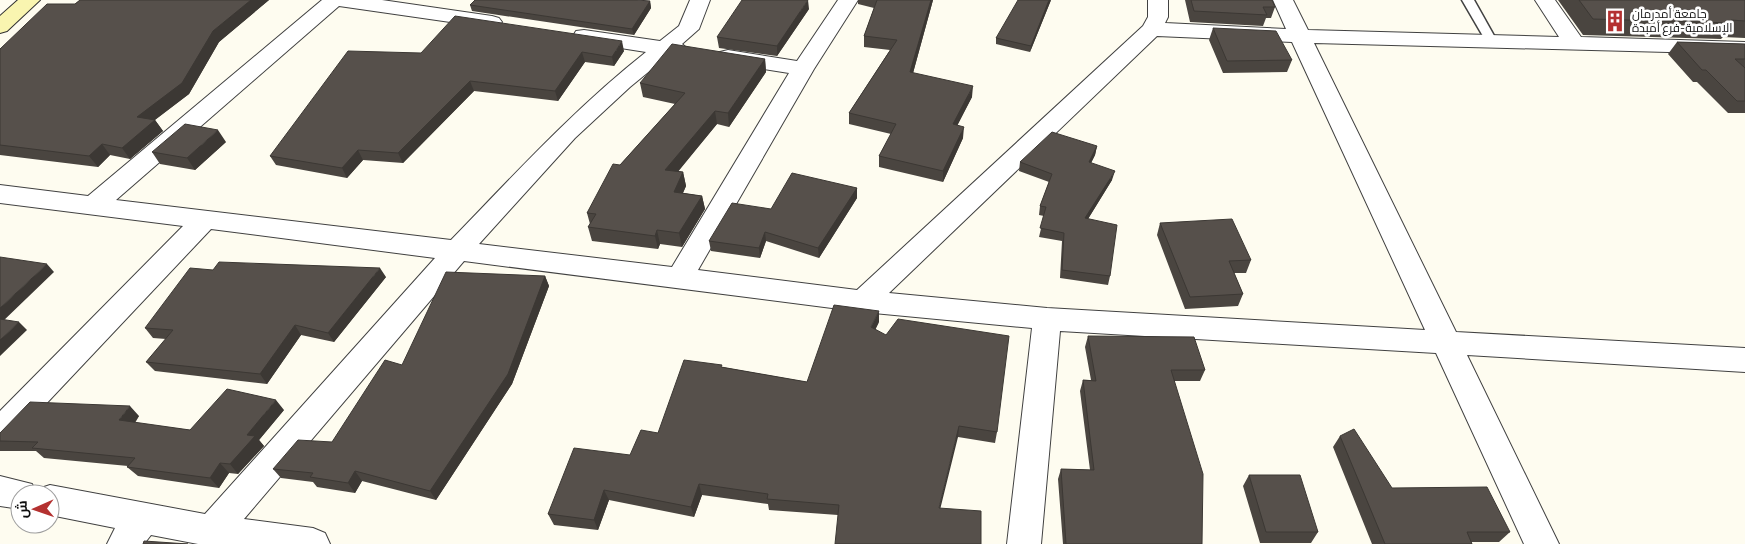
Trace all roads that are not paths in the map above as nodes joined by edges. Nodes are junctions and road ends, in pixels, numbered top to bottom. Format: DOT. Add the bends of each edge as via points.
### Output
graph roads {
  1 [pos="30,0"];
  2 [pos="334,0"];
  3 [pos="340,0"];
  4 [pos="700,0"];
  5 [pos="848,0"];
  6 [pos="1158,0"];
  7 [pos="1283,0"];
  8 [pos="1468,0"];
  9 [pos="1545,0"];
  10 [pos="508,25"];
  11 [pos="0,27"];
  12 [pos="1152,29"];
  13 [pos="568,34"];
  14 [pos="1301,36"];
  15 [pos="1492,41"];
  16 [pos="1574,44"];
  17 [pos="667,48"];
  18 [pos="1745,48"];
  19 [pos="803,69"];
  20 [pos="0,194"];
  21 [pos="94,204"];
  22 [pos="206,220"];
  23 [pos="456,252"];
  24 [pos="680,278"];
  25 [pos="863,301"];
  26 [pos="1047,319"];
  27 [pos="1448,342"];
  28 [pos="1745,360"];
  29 [pos="0,432"];
  30 [pos="60,504"];
  31 [pos="133,531"];
  32 [pos="212,531"];
  33 [pos="313,544"];
  34 [pos="1024,544"];
  35 [pos="1542,544"];
  1 -- 11 [label="street"];
  2 -- 21 [label="street"];
  3 -- 10 [label="street"];
  4 -- 17 [label="street" via="688,29"];
  5 -- 19 [label="street"];
  6 -- 12 [label="street" via="1160,7"];
  7 -- 14 [label="street"];
  8 -- 15 [label="lane"];
  9 -- 16 [label="street"];
  12 -- 14 [label="street"];
  12 -- 25 [label="street"];
  13 -- 17 [label="street"];
  14 -- 15 [label="street"];
  14 -- 27 [label="street"];
  15 -- 16 [label="street"];
  16 -- 18 [label="street"];
  17 -- 19 [label="street"];
  17 -- 23 [label="street" via="590,110"];
  19 -- 24 [label="street"];
  20 -- 21 [label="street"];
  21 -- 22 [label="street"];
  22 -- 23 [label="street"];
  22 -- 29 [label="street"];
  23 -- 24 [label="street"];
  23 -- 32 [label="street"];
  24 -- 25 [label="street"];
  25 -- 26 [label="street"];
  26 -- 27 [label="street"];
  26 -- 34 [label="street"];
  27 -- 28 [label="street"];
  27 -- 35 [label="street"];
  30 -- 31 [label="street"];
  31 -- 32 [label="street"];
  32 -- 33 [label="street"];
}
